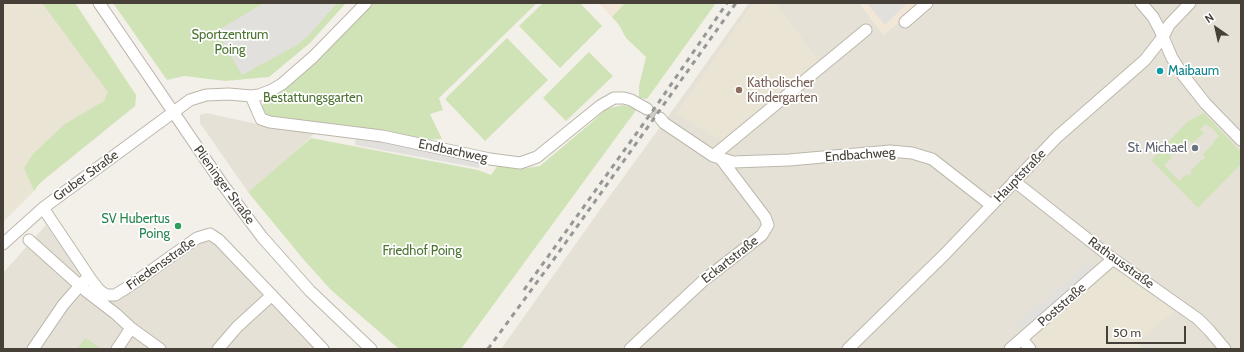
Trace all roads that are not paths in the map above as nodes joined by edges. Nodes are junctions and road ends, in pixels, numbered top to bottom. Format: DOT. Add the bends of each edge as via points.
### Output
graph roads {
  1 [pos="99,3"];
  2 [pos="366,3"];
  3 [pos="927,3"];
  4 [pos="1141,3"];
  5 [pos="1190,3"];
  6 [pos="905,22"];
  7 [pos="866,30"];
  8 [pos="1163,37"];
  9 [pos="251,96"];
  10 [pos="647,109"];
  11 [pos="173,112"];
  12 [pos="660,118"];
  13 [pos="1241,140"];
  14 [pos="717,158"];
  15 [pos="1014,181"];
  16 [pos="991,205"];
  17 [pos="43,208"];
  18 [pos="29,240"];
  19 [pos="3,244"];
  20 [pos="1113,259"];
  21 [pos="89,276"];
  22 [pos="80,285"];
  23 [pos="272,295"];
  24 [pos="131,328"];
  25 [pos="1022,339"];
  26 [pos="33,349"];
  27 [pos="117,349"];
  28 [pos="160,349"];
  29 [pos="218,349"];
  30 [pos="323,349"];
  31 [pos="371,349"];
  32 [pos="630,349"];
  33 [pos="848,349"];
  34 [pos="1010,349"];
  35 [pos="1030,349"];
  36 [pos="1225,349"];
  1 -- 11 [label="street, Plieninger Straße"];
  2 -- 9 [label="street, Gruber Straße" via="313,57 282,84"];
  3 -- 6 [label="street"];
  4 -- 8 [label="street"];
  5 -- 8 [label="street, Hauptstraße" via="1169,25"];
  7 -- 14 [label="street"];
  8 -- 13 [label="street" via="1183,75 1205,103"];
  8 -- 15 [label="street, Hauptstraße" via="1145,60 1064,130"];
  9 -- 10 [label="street, Endbachweg" via="262,118 270,122 382,136 520,163 536,157 600,106 614,98 631,100"];
  9 -- 11 [label="street, Gruber Straße" via="206,94 190,100"];
  11 -- 17 [label="street, Gruber Straße"];
  11 -- 31 [label="street, Plieninger Straße" via="262,237 310,291"];
  12 -- 14 [label="street, Endbachweg"];
  14 -- 16 [label="street, Endbachweg" via="733,162 890,151 912,153 932,160"];
  14 -- 32 [label="street, Eckartstraße" via="765,217 768,225 762,235 704,280"];
  15 -- 16 [label="street, Hauptstraße"];
  15 -- 20 [label="street, Rathausstraße"];
  16 -- 33 [label="street, Hauptstraße"];
  17 -- 19 [label="street, Gruber Straße"];
  17 -- 21 [label="street, Friedensstraße"];
  18 -- 22 [label="street"];
  20 -- 25 [label="street, Poststraße"];
  20 -- 36 [label="street, Rathausstraße" via="1199,320"];
  21 -- 22 [label="street"];
  21 -- 23 [label="street, Friedensstraße" via="99,290 106,295 115,295 197,238 210,234 220,240"];
  22 -- 24 [label="street"];
  22 -- 26 [label="street"];
  23 -- 29 [label="street"];
  23 -- 30 [label="street, Friedensstraße"];
  24 -- 27 [label="street"];
  24 -- 28 [label="street"];
  25 -- 34 [label="street, Poststraße"];
  25 -- 35 [label="street"];
}
